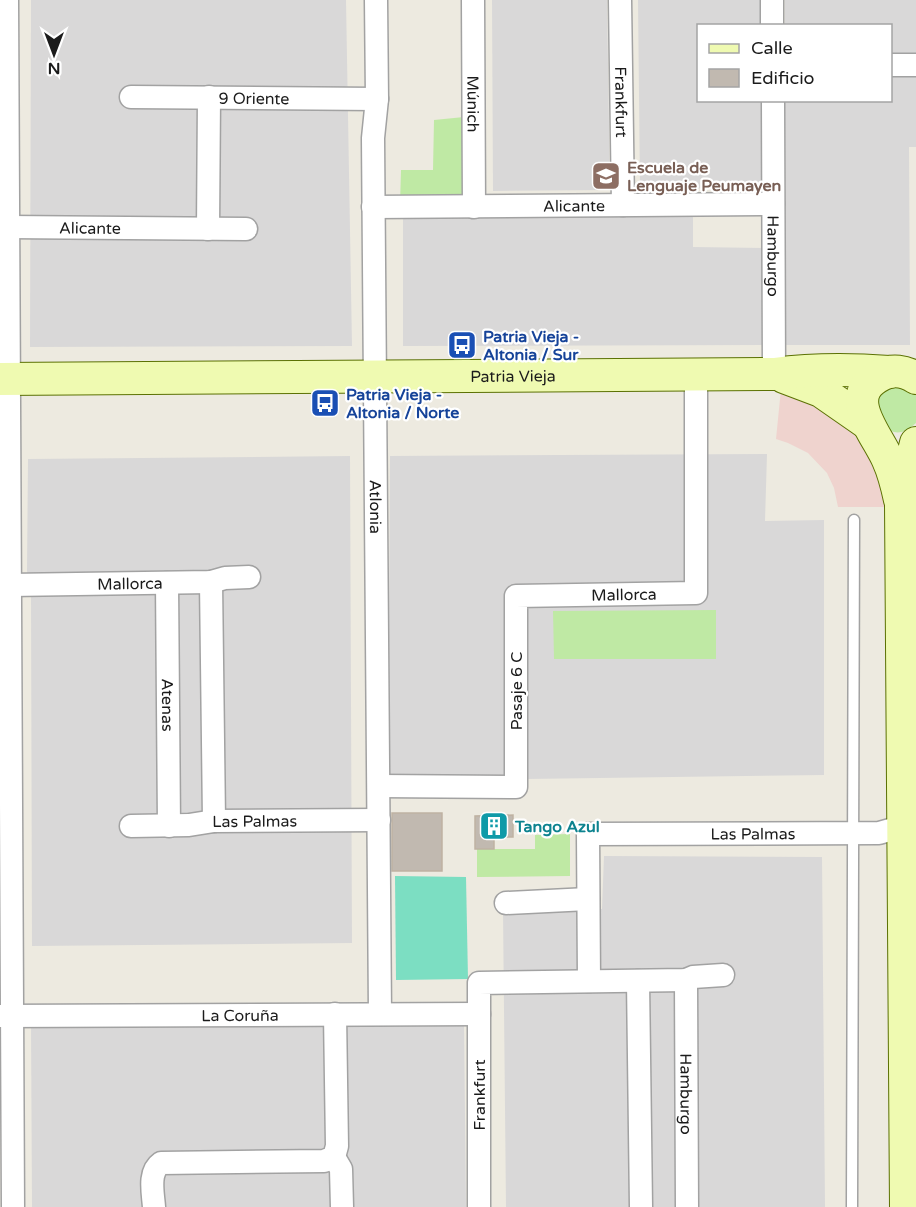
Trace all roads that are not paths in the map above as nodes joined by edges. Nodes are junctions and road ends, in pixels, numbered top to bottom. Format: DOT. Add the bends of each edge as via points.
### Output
graph roads {
  1 [pos="8,0"];
  2 [pos="376,0"];
  3 [pos="473,0"];
  4 [pos="620,0"];
  5 [pos="772,0"];
  6 [pos="772,24"];
  7 [pos="892,65"];
  8 [pos="916,65"];
  9 [pos="131,97"];
  10 [pos="209,97"];
  11 [pos="376,99"];
  12 [pos="773,102"];
  13 [pos="773,204"];
  14 [pos="622,205"];
  15 [pos="374,207"];
  16 [pos="474,207"];
  17 [pos="8,227"];
  18 [pos="208,229"];
  19 [pos="246,229"];
  20 [pos="774,374"];
  21 [pos="696,375"];
  22 [pos="902,375"];
  23 [pos="376,377"];
  24 [pos="5,379"];
  25 [pos="870,427"];
  26 [pos="916,433"];
  27 [pos="916,443"];
  28 [pos="901,504"];
  29 [pos="854,520"];
  30 [pos="249,577"];
  31 [pos="211,582"];
  32 [pos="167,583"];
  33 [pos="10,585"];
  34 [pos="516,596"];
  35 [pos="5,704"];
  36 [pos="379,786"];
  37 [pos="379,820"];
  38 [pos="214,821"];
  39 [pos="130,826"];
  40 [pos="169,826"];
  41 [pos="910,826"];
  42 [pos="854,833"];
  43 [pos="588,899"];
  44 [pos="506,903"];
  45 [pos="6,971"];
  46 [pos="723,975"];
  47 [pos="686,980"];
  48 [pos="589,981"];
  49 [pos="638,981"];
  50 [pos="335,1014"];
  51 [pos="380,1014"];
  52 [pos="479,1014"];
  53 [pos="6,1016"];
  54 [pos="334,1157"];
  55 [pos="13,1207"];
  56 [pos="154,1207"];
  57 [pos="342,1207"];
  58 [pos="479,1207"];
  59 [pos="641,1207"];
  60 [pos="687,1207"];
  61 [pos="852,1207"];
  62 [pos="906,1207"];
  1 -- 17 [label="street"];
  2 -- 11 [label="street, Atlonia"];
  3 -- 16 [label="street, Múnich"];
  4 -- 14 [label="street, Frankfurt"];
  5 -- 6 [label="street"];
  7 -- 8 [label="street"];
  9 -- 10 [label="street, 9 Oriente"];
  10 -- 11 [label="street, 9 Oriente"];
  10 -- 18 [label="street"];
  11 -- 15 [label="street, Atlonia"];
  12 -- 13 [label="street, Hamburgo"];
  13 -- 14 [label="street, Alicante"];
  13 -- 20 [label="street, Hamburgo"];
  14 -- 16 [label="street, Alicante"];
  15 -- 16 [label="street, Alicante"];
  15 -- 23 [label="street, Atlonia"];
  17 -- 18 [label="street, Alicante"];
  17 -- 24 [label="street"];
  18 -- 19 [label="street, Alicante"];
  20 -- 21 [label="street, Patria Vieja"];
  20 -- 22 [label="street, Patria Vieja" via="812,370"];
  20 -- 25 [label="street, Patria Vieja" via="821,391"];
  21 -- 23 [label="street, Patria Vieja"];
  21 -- 34 [label="street, Mallorca" via="696,593"];
  22 -- 25 [label="street" via="872,382 864,393 862,406"];
  23 -- 24 [label="street, Patria Vieja"];
  23 -- 36 [label="street, Atlonia"];
  24 -- 33 [label="street"];
  25 -- 26 [label="street" via="886,438"];
  25 -- 28 [label="street" via="889,461"];
  27 -- 28 [label="street"];
  28 -- 41 [label="street"];
  29 -- 42 [label="lane"];
  30 -- 31 [label="street, Mallorca"];
  31 -- 32 [label="street, Mallorca"];
  31 -- 38 [label="street"];
  32 -- 33 [label="street, Mallorca"];
  32 -- 40 [label="street, Atenas"];
  33 -- 35 [label="street"];
  34 -- 36 [label="street, Pasaje 6 C" via="516,787"];
  35 -- 45 [label="street"];
  36 -- 37 [label="street, Atlonia"];
  37 -- 38 [label="street, Las Palmas"];
  37 -- 51 [label="street, Atlonia"];
  38 -- 40 [label="street, Las Palmas"];
  39 -- 40 [label="street, Las Palmas"];
  41 -- 42 [label="street, Las Palmas" via="879,833"];
  41 -- 62 [label="street"];
  42 -- 43 [label="street, Las Palmas" via="588,834"];
  42 -- 61 [label="lane"];
  43 -- 44 [label="street"];
  43 -- 48 [label="street"];
  45 -- 53 [label="street"];
  46 -- 47 [label="street"];
  47 -- 49 [label="street"];
  47 -- 60 [label="street, Hamburgo"];
  48 -- 49 [label="street"];
  48 -- 52 [label="street, Frankfurt" via="479,982"];
  49 -- 59 [label="street"];
  50 -- 51 [label="street, La Coruña"];
  50 -- 53 [label="street, La Coruña"];
  50 -- 54 [label="street"];
  51 -- 52 [label="street, La Coruña"];
  52 -- 58 [label="street, Frankfurt"];
  53 -- 55 [label="street"];
  54 -- 56 [label="street" via="324,1161 161,1163 154,1170"];
  54 -- 57 [label="street" via="341,1169"];
}
